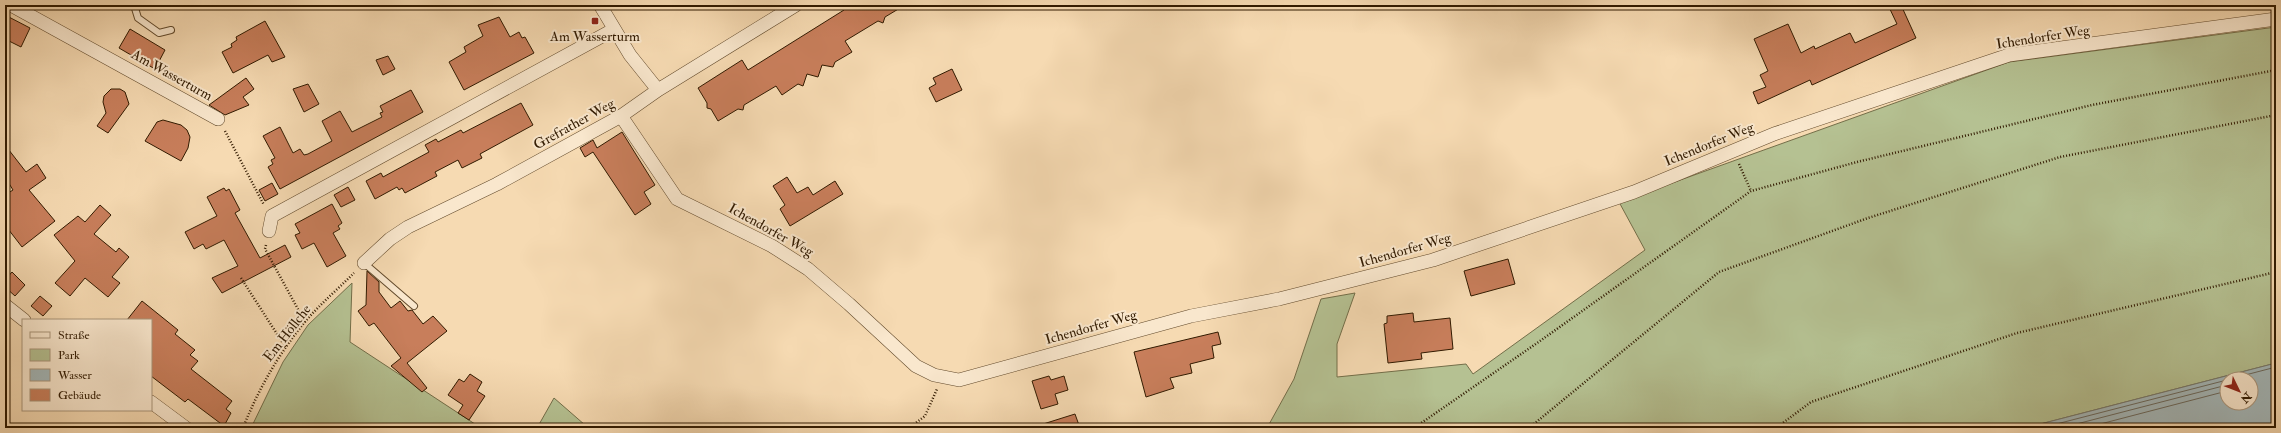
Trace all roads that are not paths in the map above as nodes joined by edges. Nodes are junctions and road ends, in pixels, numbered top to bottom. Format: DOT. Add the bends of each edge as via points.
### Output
graph roads {
  1 [pos="11,5"];
  2 [pos="134,5"];
  3 [pos="600,5"];
  4 [pos="796,5"];
  5 [pos="2276,20"];
  6 [pos="171,30"];
  7 [pos="613,30"];
  8 [pos="658,90"];
  9 [pos="622,116"];
  10 [pos="218,118"];
  11 [pos="269,231"];
  12 [pos="364,263"];
  13 [pos="5,305"];
  14 [pos="414,306"];
  15 [pos="23,319"];
  16 [pos="152,403"];
  17 [pos="186,428"];
  1 -- 10 [label="street, Am Wasserturm"];
  2 -- 6 [label="lane" via="138,18 159,33"];
  3 -- 7 [label="street"];
  4 -- 8 [label="street, Grefrather Weg"];
  5 -- 9 [label="street, Ichendorfer Weg" via="2009,55 1774,134 1634,192 1402,269 1279,299 1191,316 959,380 943,378 925,371 904,357 808,269 772,246 677,199"];
  7 -- 8 [label="street"];
  7 -- 11 [label="street" via="272,216"];
  8 -- 9 [label="street, Grefrather Weg"];
  9 -- 12 [label="street, Grefrather Weg" via="497,184 408,227 390,239"];
  12 -- 14 [label="lane"];
  13 -- 15 [label="street"];
  16 -- 17 [label="street"];
}
